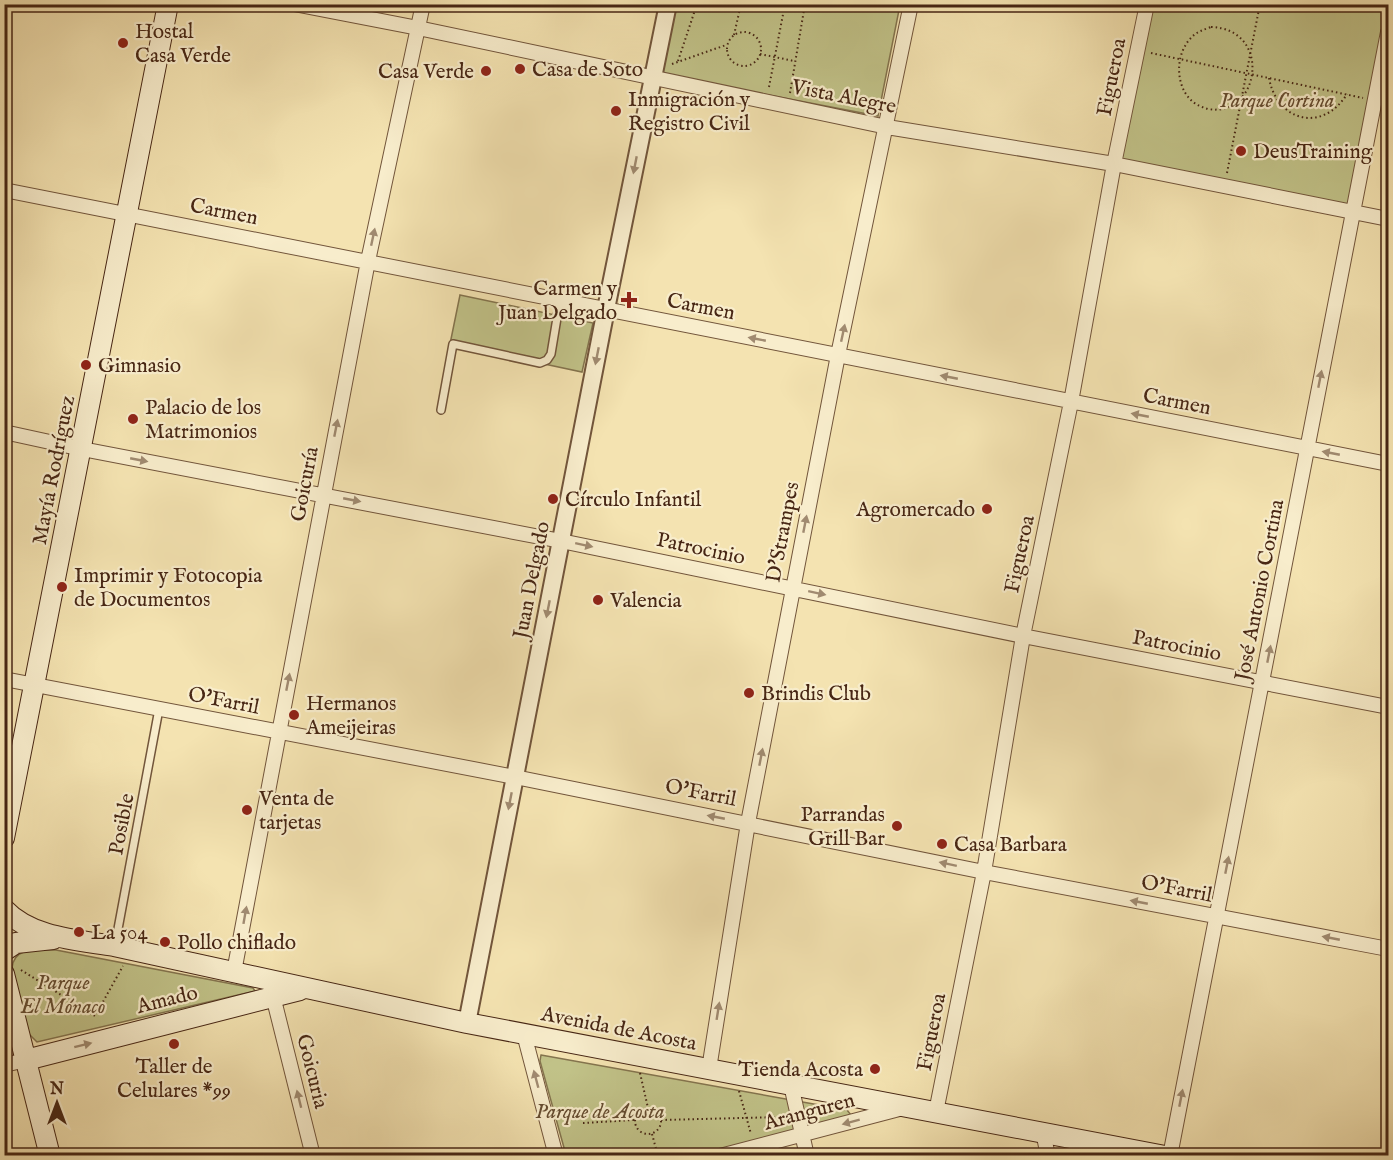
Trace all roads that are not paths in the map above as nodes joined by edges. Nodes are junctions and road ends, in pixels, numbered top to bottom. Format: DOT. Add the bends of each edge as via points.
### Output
graph roads {
  1 [pos="168,4"];
  2 [pos="294,4"];
  3 [pos="423,4"];
  4 [pos="668,4"];
  5 [pos="911,4"];
  6 [pos="1147,4"];
  7 [pos="418,28"];
  8 [pos="1389,32"];
  9 [pos="653,77"];
  10 [pos="887,127"];
  11 [pos="1114,164"];
  12 [pos="4,190"];
  13 [pos="1352,212"];
  14 [pos="127,213"];
  15 [pos="1389,219"];
  16 [pos="368,261"];
  17 [pos="560,300"];
  18 [pos="606,309"];
  19 [pos="838,355"];
  20 [pos="1071,402"];
  21 [pos="441,410"];
  22 [pos="4,432"];
  23 [pos="82,449"];
  24 [pos="1307,449"];
  25 [pos="1389,464"];
  26 [pos="323,494"];
  27 [pos="561,541"];
  28 [pos="793,588"];
  29 [pos="1023,636"];
  30 [pos="4,679"];
  31 [pos="1263,683"];
  32 [pos="35,685"];
  33 [pos="1389,708"];
  34 [pos="159,709"];
  35 [pos="279,732"];
  36 [pos="515,777"];
  37 [pos="748,823"];
  38 [pos="4,838"];
  39 [pos="984,872"];
  40 [pos="4,909"];
  41 [pos="1216,917"];
  42 [pos="65,937"];
  43 [pos="114,946"];
  44 [pos="1389,949"];
  45 [pos="4,951"];
  46 [pos="13,972"];
  47 [pos="234,972"];
  48 [pos="307,989"];
  49 [pos="273,996"];
  50 [pos="467,1023"];
  51 [pos="525,1034"];
  52 [pos="26,1060"];
  53 [pos="4,1065"];
  54 [pos="709,1069"];
  55 [pos="790,1085"];
  56 [pos="908,1107"];
  57 [pos="936,1112"];
  58 [pos="1043,1132"];
  59 [pos="802,1134"];
  60 [pos="50,1155"];
  61 [pos="313,1155"];
  62 [pos="556,1155"];
  63 [pos="720,1155"];
  64 [pos="807,1155"];
  65 [pos="1048,1155"];
  66 [pos="1165,1155"];
  67 [pos="1170,1155"];
  1 -- 14 [label="main road, Mayía Rodríguez"];
  2 -- 7 [label="street, Vista Alegre"];
  3 -- 7 [label="street, Goicuría"];
  4 -- 9 [label="street, Juan Delgado"];
  5 -- 10 [label="street, D'Strampes"];
  6 -- 11 [label="street, Figueroa"];
  7 -- 9 [label="street, Vista Alegre"];
  16 -- 7 [label="street, Goicuría, one-way"];
  8 -- 13 [label="street, José Antonio Cortina"];
  9 -- 10 [label="street, Vista Alegre"];
  9 -- 18 [label="street, Juan Delgado, one-way"];
  10 -- 11 [label="street, Vista Alegre"];
  19 -- 10 [label="street, D'Strampes, one-way"];
  11 -- 13 [label="street, Vista Alegre"];
  11 -- 20 [label="street, Figueroa"];
  12 -- 14 [label="street, Carmen"];
  13 -- 15 [label="street, Vista Alegre"];
  24 -- 13 [label="street, José Antonio Cortina, one-way"];
  14 -- 16 [label="street, Carmen"];
  14 -- 23 [label="main road, Mayía Rodríguez"];
  16 -- 17 [label="street, Carmen"];
  26 -- 16 [label="street, Goicuría, one-way"];
  17 -- 18 [label="street, Carmen"];
  17 -- 21 [label="lane" via="551,354 540,363 453,345"];
  19 -- 18 [label="street, Carmen, one-way"];
  18 -- 27 [label="street, Juan Delgado, one-way"];
  20 -- 19 [label="street, Carmen, one-way"];
  28 -- 19 [label="street, D'Strampes, one-way"];
  24 -- 20 [label="street, Carmen, one-way"];
  20 -- 29 [label="street, Figueroa"];
  22 -- 23 [label="street, Patrocinio"];
  23 -- 26 [label="street, Patrocinio, one-way"];
  23 -- 32 [label="main road, Mayía Rodríguez"];
  25 -- 24 [label="street, Carmen, one-way"];
  31 -- 24 [label="street, José Antonio Cortina, one-way"];
  26 -- 27 [label="street, Patrocinio, one-way"];
  35 -- 26 [label="street, Goicuría, one-way"];
  27 -- 28 [label="street, Patrocinio, one-way"];
  27 -- 36 [label="street, Juan Delgado, one-way"];
  28 -- 29 [label="street, Patrocinio, one-way"];
  37 -- 28 [label="street, D'Strampes, one-way"];
  29 -- 31 [label="street, Patrocinio"];
  29 -- 39 [label="street, Figueroa"];
  30 -- 32 [label="street, O'Farril"];
  31 -- 33 [label="street, Patrocinio"];
  41 -- 31 [label="street, José Antonio Cortina, one-way"];
  32 -- 34 [label="street, O'Farril"];
  32 -- 38 [label="main road, Mayía Rodríguez"];
  34 -- 35 [label="street, O'Farril"];
  34 -- 43 [label="lane, Posible"];
  35 -- 36 [label="street, O'Farril"];
  47 -- 35 [label="street, Goicuría, one-way"];
  37 -- 36 [label="street, O'Farril, one-way"];
  36 -- 50 [label="street, Juan Delgado, one-way"];
  39 -- 37 [label="street, O'Farril, one-way"];
  54 -- 37 [label="street, D'Strampes, one-way"];
  41 -- 39 [label="street, O'Farril, one-way"];
  39 -- 57 [label="street, Figueroa"];
  40 -- 42 [label="main road, Avenida de Acosta" via="29,927"];
  44 -- 41 [label="street, O'Farril, one-way"];
  67 -- 41 [label="street, José Antonio Cortina, one-way"];
  42 -- 43 [label="main road, Avenida de Acosta"];
  42 -- 45 [label="main road, Avenida de Acosta" via="16,943"];
  43 -- 47 [label="main road, Avenida de Acosta"];
  46 -- 52 [label="main road"];
  47 -- 48 [label="main road, Avenida de Acosta"];
  48 -- 49 [label="main road, Amado"];
  48 -- 50 [label="main road, Avenida de Acosta"];
  52 -- 49 [label="main road, Amado, one-way"];
  61 -- 49 [label="street, Goicuria, one-way"];
  50 -- 51 [label="main road, Avenida de Acosta"];
  51 -- 54 [label="main road, Avenida de Acosta"];
  62 -- 51 [label="street, one-way"];
  52 -- 53 [label="street, Amado"];
  52 -- 60 [label="main road"];
  54 -- 55 [label="main road, Avenida de Acosta"];
  55 -- 56 [label="main road, Avenida de Acosta"];
  55 -- 59 [label="street"];
  56 -- 57 [label="main road, Avenida de Acosta"];
  56 -- 59 [label="street, Aranguren, one-way"];
  57 -- 58 [label="main road, Avenida de Acosta"];
  58 -- 65 [label="street"];
  58 -- 66 [label="main road, Avenida de Acosta"];
  59 -- 63 [label="street, Aranguren"];
  59 -- 64 [label="street"];
}
